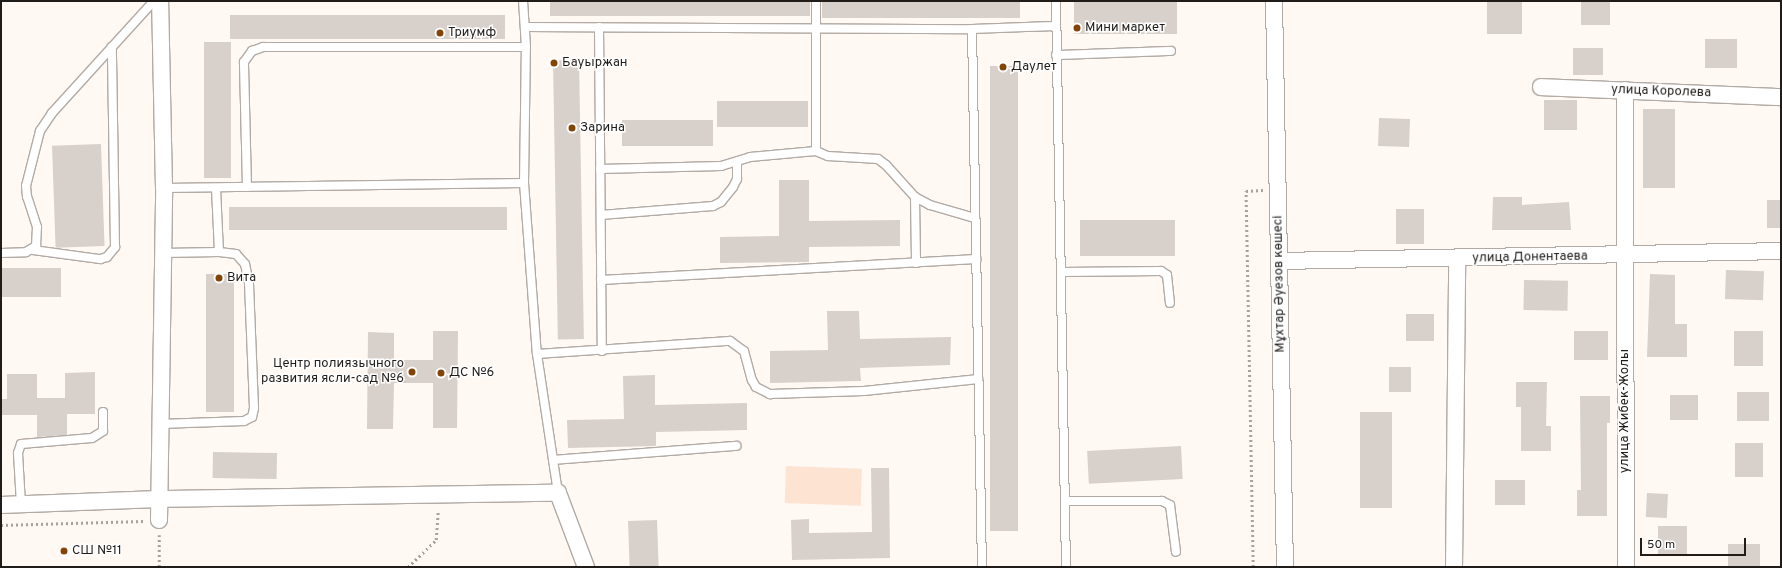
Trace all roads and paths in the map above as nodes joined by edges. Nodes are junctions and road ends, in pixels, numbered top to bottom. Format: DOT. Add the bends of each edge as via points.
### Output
graph roads {
  1 [pos="154,1"];
  2 [pos="160,1"];
  3 [pos="524,1"];
  4 [pos="816,1"];
  5 [pos="1056,1"];
  6 [pos="1274,1"];
  7 [pos="1056,26"];
  8 [pos="525,27"];
  9 [pos="599,28"];
  10 [pos="816,28"];
  11 [pos="972,29"];
  12 [pos="112,47"];
  13 [pos="526,47"];
  14 [pos="1171,51"];
  15 [pos="1056,55"];
  16 [pos="1541,87"];
  17 [pos="1624,90"];
  18 [pos="1781,97"];
  19 [pos="816,150"];
  20 [pos="737,163"];
  21 [pos="600,169"];
  22 [pos="524,183"];
  23 [pos="247,187"];
  24 [pos="164,188"];
  25 [pos="216,188"];
  26 [pos="1278,190"];
  27 [pos="915,197"];
  28 [pos="601,214"];
  29 [pos="975,218"];
  30 [pos="33,250"];
  31 [pos="1781,251"];
  32 [pos="219,252"];
  33 [pos="1,253"];
  34 [pos="163,253"];
  35 [pos="1624,256"];
  36 [pos="976,259"];
  37 [pos="1457,259"];
  38 [pos="1280,261"];
  39 [pos="916,263"];
  40 [pos="1062,272"];
  41 [pos="601,280"];
  42 [pos="1170,303"];
  43 [pos="602,351"];
  44 [pos="537,354"];
  45 [pos="978,379"];
  46 [pos="103,412"];
  47 [pos="160,424"];
  48 [pos="736,446"];
  49 [pos="553,460"];
  50 [pos="558,493"];
  51 [pos="440,495"];
  52 [pos="160,499"];
  53 [pos="1065,501"];
  54 [pos="21,504"];
  55 [pos="1,505"];
  56 [pos="159,520"];
  57 [pos="1,525"];
  58 [pos="1176,552"];
  59 [pos="159,567"];
  60 [pos="408,567"];
  61 [pos="586,567"];
  62 [pos="982,567"];
  63 [pos="1066,567"];
  64 [pos="1253,567"];
  65 [pos="1285,567"];
  66 [pos="1454,567"];
  67 [pos="1626,567"];
  1 -- 12 [label="lane"];
  2 -- 24 [label="street"];
  3 -- 8 [label="lane"];
  4 -- 10 [label="lane"];
  5 -- 7 [label="lane"];
  6 -- 26 [label="street, Мұхтар Әуезов көшесі"];
  7 -- 11 [label="lane"];
  7 -- 15 [label="lane"];
  8 -- 9 [label="lane"];
  8 -- 13 [label="lane"];
  9 -- 10 [label="lane"];
  9 -- 21 [label="lane"];
  10 -- 11 [label="lane"];
  10 -- 19 [label="lane"];
  11 -- 29 [label="lane"];
  12 -- 30 [label="lane" via="52,113 40,131 26,186 26,197 37,227 38,239"];
  12 -- 30 [label="lane" via="115,247 107,257 100,259"];
  13 -- 22 [label="lane"];
  13 -- 23 [label="lane" via="263,47 252,50 244,62"];
  14 -- 15 [label="lane"];
  15 -- 40 [label="lane"];
  16 -- 17 [label="street, улица Королева"];
  17 -- 18 [label="street, улица Королева"];
  17 -- 35 [label="street, улица Жибек-Жолы"];
  19 -- 20 [label="lane" via="750,157"];
  19 -- 27 [label="lane" via="828,156 878,159"];
  20 -- 21 [label="lane" via="722,166"];
  20 -- 28 [label="lane" via="737,179 733,187 721,202 713,206 703,209"];
  21 -- 28 [label="lane"];
  22 -- 23 [label="lane"];
  22 -- 44 [label="lane"];
  23 -- 25 [label="lane"];
  24 -- 25 [label="lane"];
  24 -- 34 [label="street"];
  25 -- 32 [label="lane"];
  26 -- 38 [label="street, Мұхтар Әуезов көшесі"];
  26 -- 64 [label="path" via="1246,191"];
  27 -- 29 [label="lane" via="930,205"];
  27 -- 39 [label="lane"];
  28 -- 41 [label="lane"];
  29 -- 36 [label="lane"];
  30 -- 33 [label="lane"];
  31 -- 35 [label="street, улица Донентаева"];
  32 -- 34 [label="lane"];
  32 -- 47 [label="lane" via="236,254 245,264 249,283 254,408 252,417 244,421"];
  34 -- 47 [label="street"];
  35 -- 37 [label="street, улица Донентаева"];
  35 -- 67 [label="street, улица Жибек-Жолы"];
  36 -- 39 [label="lane"];
  36 -- 45 [label="lane"];
  37 -- 38 [label="street, улица Донентаева"];
  37 -- 66 [label="street"];
  38 -- 65 [label="street, Мұхтар Әуезов көшесі"];
  39 -- 41 [label="lane"];
  40 -- 42 [label="lane" via="1161,271 1167,275"];
  40 -- 53 [label="lane"];
  41 -- 43 [label="lane"];
  43 -- 44 [label="lane"];
  43 -- 45 [label="lane" via="730,341 744,351 756,387 770,394 864,391"];
  44 -- 49 [label="lane"];
  45 -- 62 [label="lane"];
  46 -- 54 [label="lane" via="103,431 92,438 21,444 18,453"];
  47 -- 52 [label="street"];
  48 -- 49 [label="lane"];
  49 -- 50 [label="lane"];
  50 -- 51 [label="street"];
  50 -- 61 [label="street"];
  51 -- 52 [label="street"];
  51 -- 60 [label="path" via="436,540"];
  52 -- 54 [label="street"];
  52 -- 56 [label="street"];
  53 -- 58 [label="lane" via="1162,501 1170,505"];
  53 -- 63 [label="lane"];
  54 -- 55 [label="street"];
  56 -- 57 [label="path"];
  56 -- 59 [label="path"];
}
